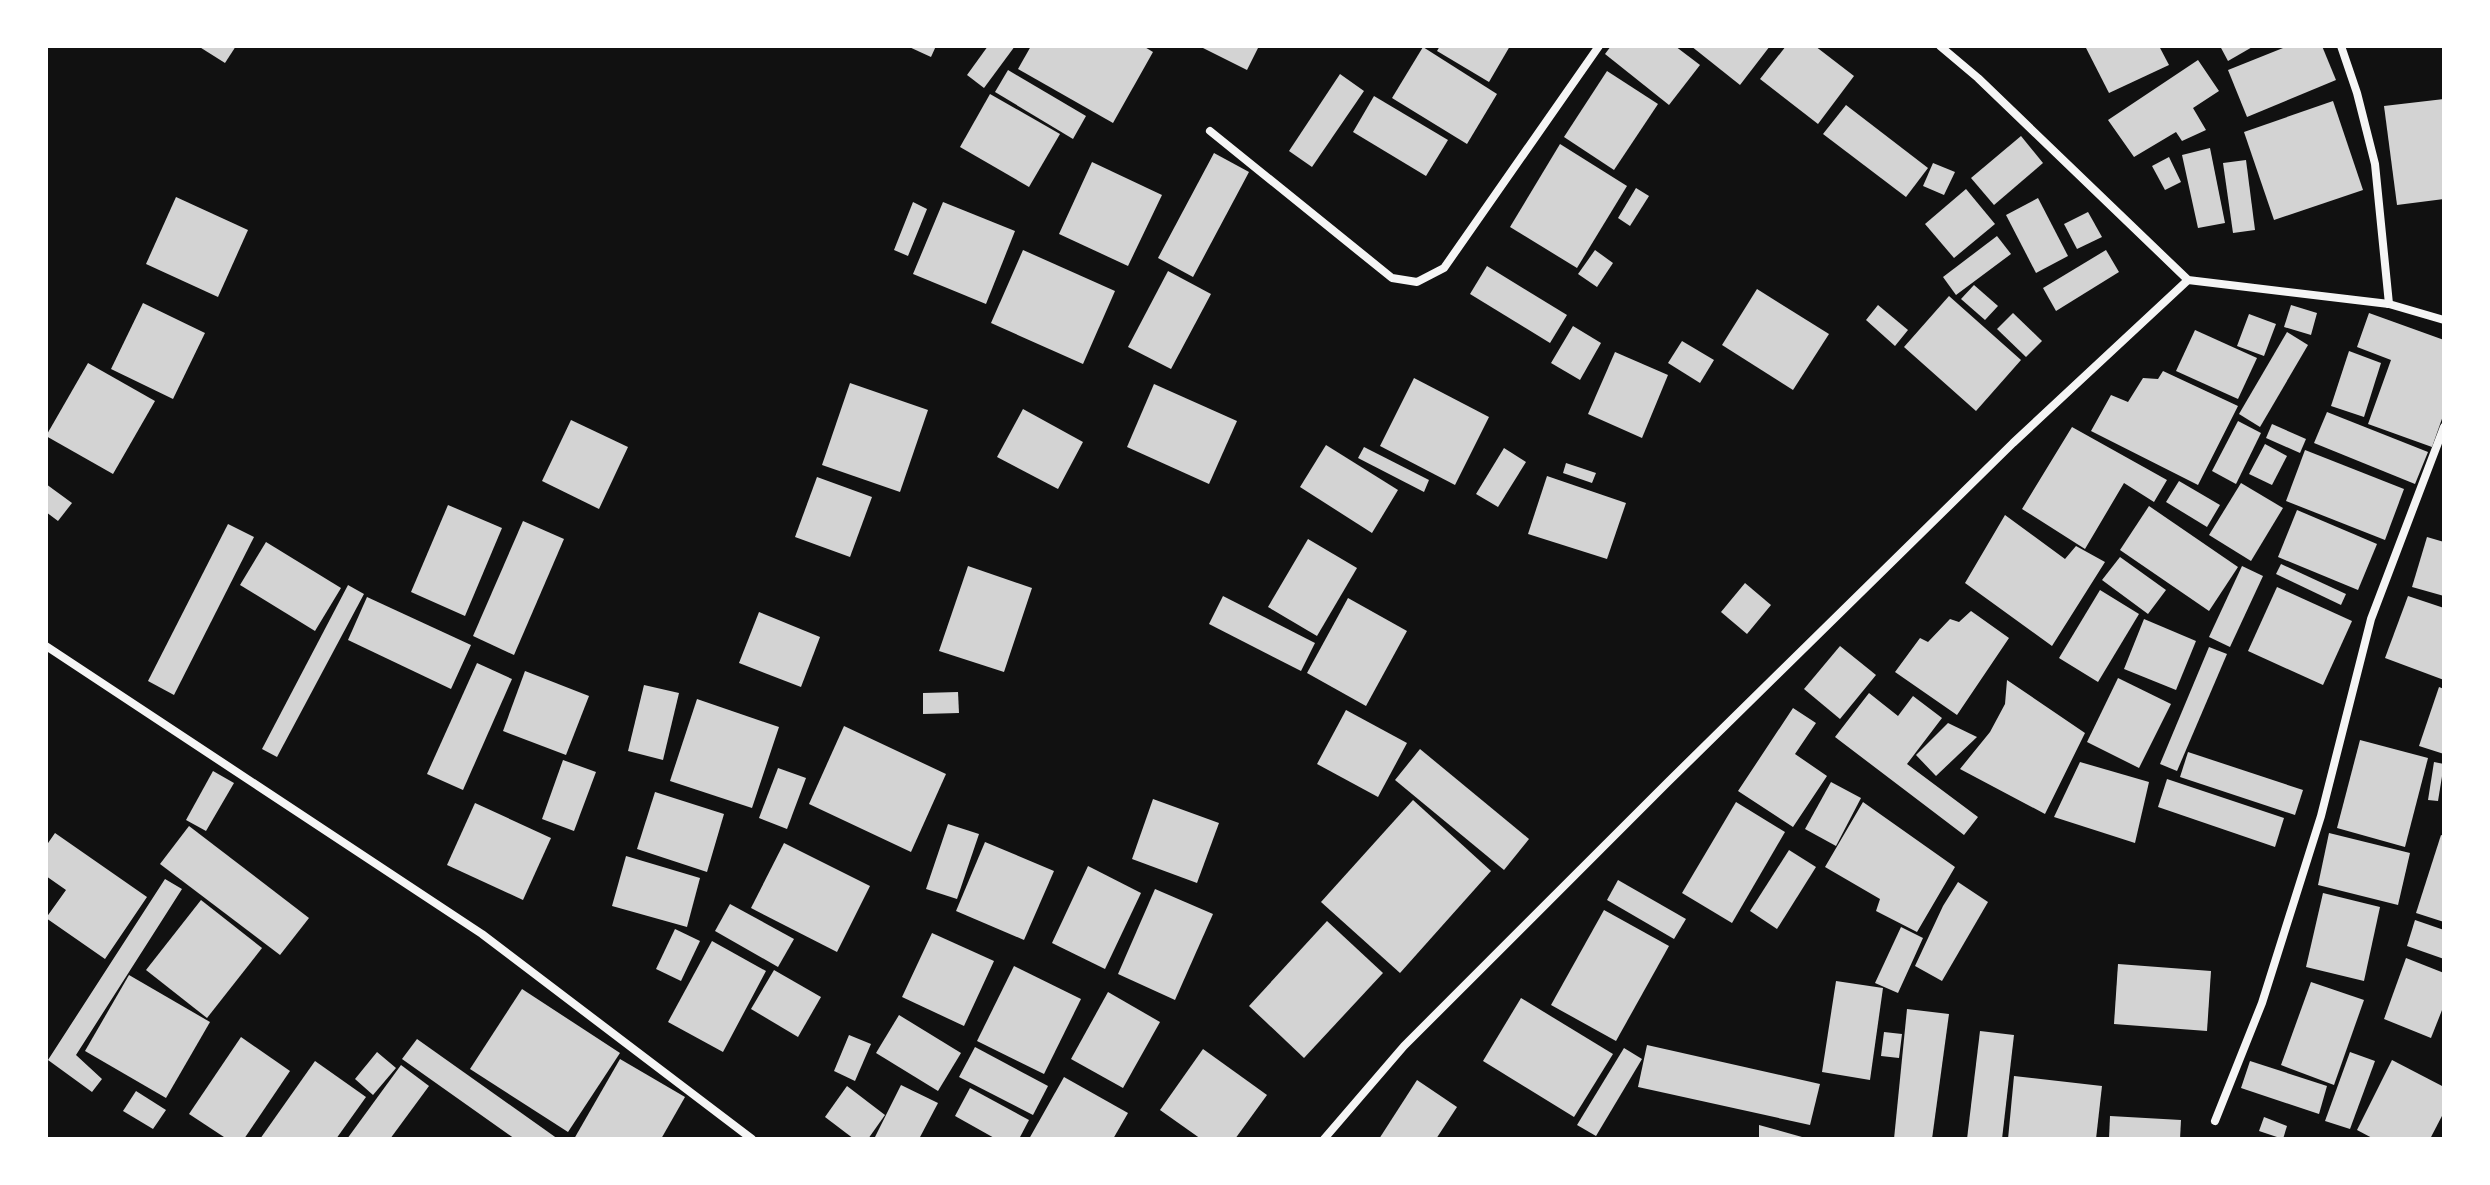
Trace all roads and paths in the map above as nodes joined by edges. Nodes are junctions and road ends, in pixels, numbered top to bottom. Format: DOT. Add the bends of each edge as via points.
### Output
graph roads {
  1 [pos="1599,46"];
  2 [pos="1940,46"];
  3 [pos="2341,46"];
  4 [pos="1210,131"];
  5 [pos="2188,280"];
  6 [pos="2389,304"];
  7 [pos="2444,320"];
  8 [pos="2444,427"];
  9 [pos="46,646"];
  10 [pos="2215,1121"];
  11 [pos="752,1139"];
  12 [pos="1324,1139"];
  1 -- 4 [label="street" via="1444,268 1417,282 1392,278"];
  2 -- 5 [label="street"];
  3 -- 6 [label="street" via="2375,164"];
  5 -- 6 [label="street"];
  5 -- 12 [label="street" via="2013,443 1668,782 1404,1046"];
  6 -- 7 [label="street"];
  8 -- 10 [label="street" via="2371,619 2316,830 2262,1003"];
  9 -- 11 [label="street" via="482,934"];
}
